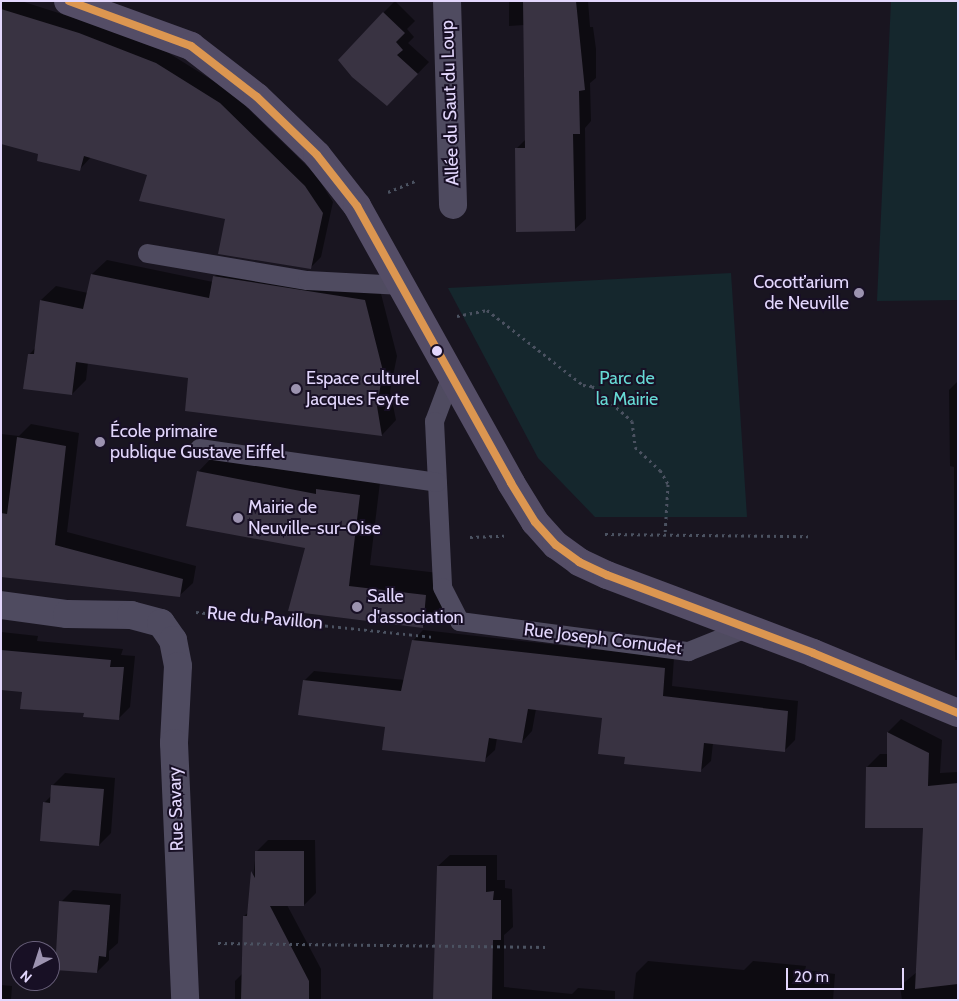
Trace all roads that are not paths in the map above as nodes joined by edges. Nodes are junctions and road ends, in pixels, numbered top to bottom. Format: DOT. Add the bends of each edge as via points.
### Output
graph roads {
  1 [pos="68,1"];
  2 [pos="447,1"];
  3 [pos="453,205"];
  4 [pos="147,253"];
  5 [pos="402,284"];
  6 [pos="452,373"];
  7 [pos="199,448"];
  8 [pos="437,482"];
  9 [pos="1,605"];
  10 [pos="743,629"];
  11 [pos="958,713"];
  12 [pos="184,1000"];
  1 -- 5 [label="street" via="191,46 223,67 332,172 357,206"];
  2 -- 3 [label="street, Allée du Saut du Loup"];
  4 -- 5 [label="lane" via="307,280"];
  5 -- 6 [label="street"];
  6 -- 8 [label="lane" via="434,421"];
  6 -- 10 [label="street" via="511,483 545,534 569,555 591,568"];
  7 -- 8 [label="lane"];
  8 -- 10 [label="lane, Rue Joseph Cornudet" via="442,586 459,621 688,652"];
  9 -- 12 [label="street, Rue Savary" via="67,614 131,615 160,623 173,640 178,666 174,743"];
  10 -- 11 [label="street" via="813,652"];
}
